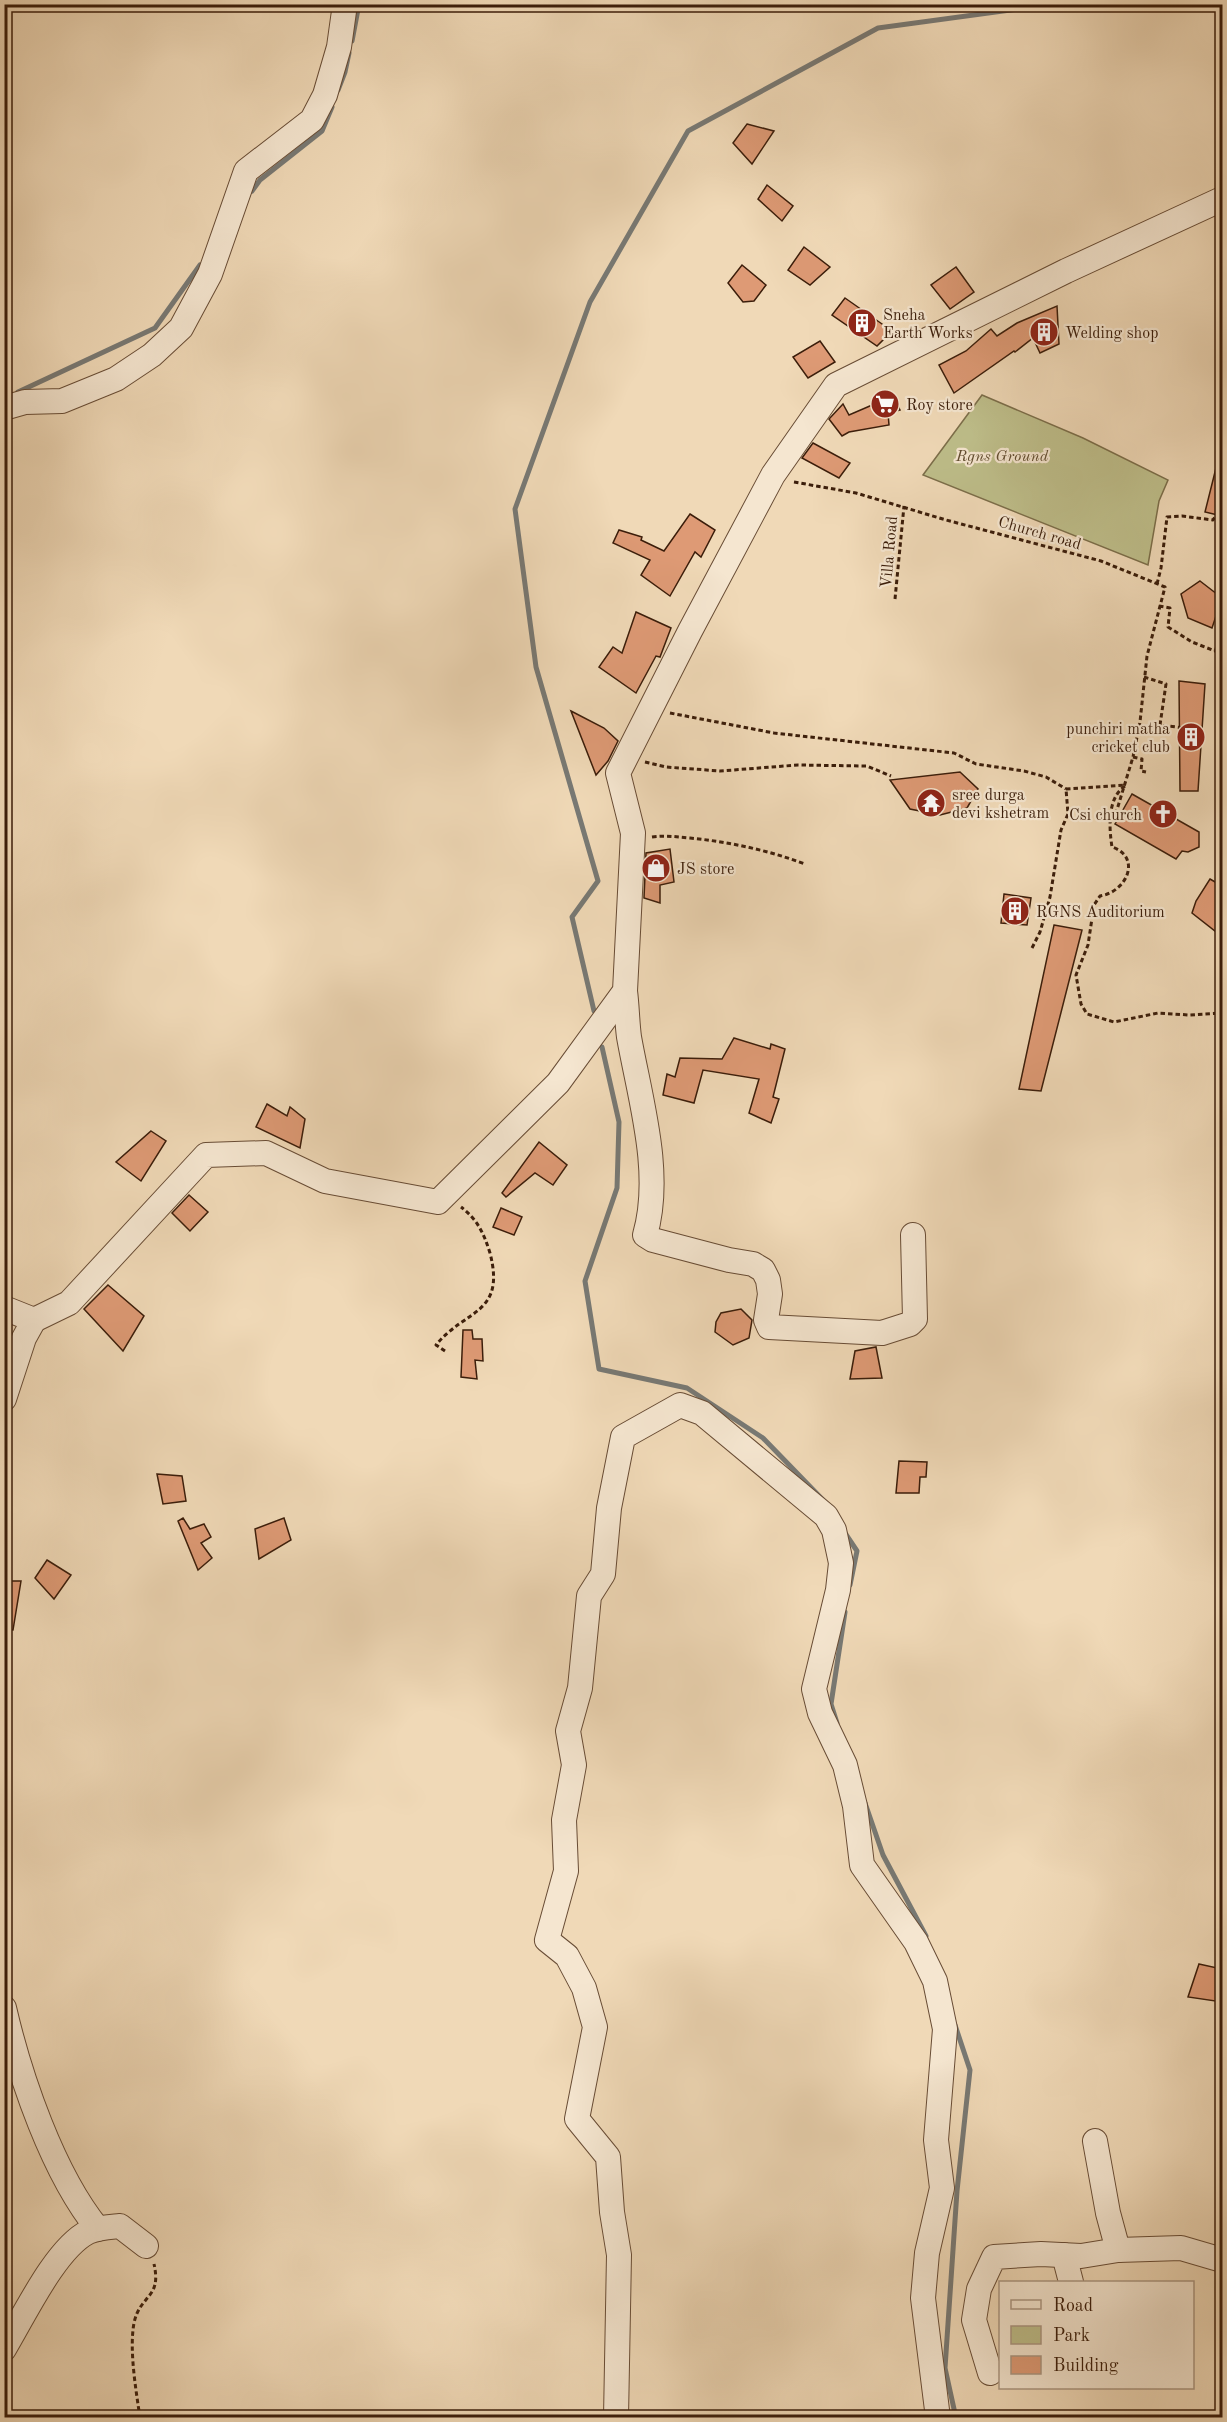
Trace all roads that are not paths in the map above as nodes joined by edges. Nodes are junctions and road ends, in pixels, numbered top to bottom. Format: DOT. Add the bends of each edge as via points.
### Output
graph roads {
  1 [pos="345,4"];
  2 [pos="1222,199"];
  3 [pos="4,408"];
  4 [pos="625,990"];
  5 [pos="914,1235"];
  6 [pos="4,1308"];
  7 [pos="33,1320"];
  8 [pos="4,1399"];
  9 [pos="4,2008"];
  10 [pos="1095,2141"];
  11 [pos="98,2229"];
  12 [pos="146,2246"];
  13 [pos="1118,2250"];
  14 [pos="1064,2255"];
  15 [pos="1222,2260"];
  16 [pos="1070,2281"];
  17 [pos="4,2349"];
  18 [pos="990,2373"];
  19 [pos="616,2418"];
  20 [pos="938,2418"];
  1 -- 3 [label="street" via="339,46 325,95 312,120 246,171 210,274 181,327 152,355 116,379 62,400 25,402"];
  2 -- 4 [label="street" via="836,385 771,478 618,773 633,839"];
  4 -- 5 [label="street" via="629,1035 647,1122 651,1180 645,1235 763,1270 770,1294 766,1320 769,1327 882,1333 910,1324 915,1318"];
  4 -- 7 [label="street" via="558,1083 438,1202 325,1181 267,1154 206,1155 69,1303"];
  6 -- 7 [label="street"];
  7 -- 8 [label="street"];
  9 -- 11 [label="street" via="33,2105 82,2209"];
  10 -- 13 [label="street"];
  11 -- 12 [label="street" via="120,2226"];
  11 -- 17 [label="street" via="87,2233 63,2254"];
  13 -- 14 [label="street"];
  13 -- 15 [label="street" via="1181,2248"];
  14 -- 16 [label="street"];
  14 -- 18 [label="street" via="994,2258 979,2289 974,2320"];
  19 -- 20 [label="street" via="619,2255 608,2157 577,2119 595,2027 584,1988 567,1956 547,1940 566,1870 564,1820 574,1765 568,1731 580,1688 589,1596 603,1574 609,1508 623,1437 680,1405 702,1413 746,1448 826,1515 834,1530 840,1572 814,1689 820,1713 845,1765 862,1865 916,1942 935,1982 945,2029 936,2140 942,2188 927,2253 923,2298"];
}
